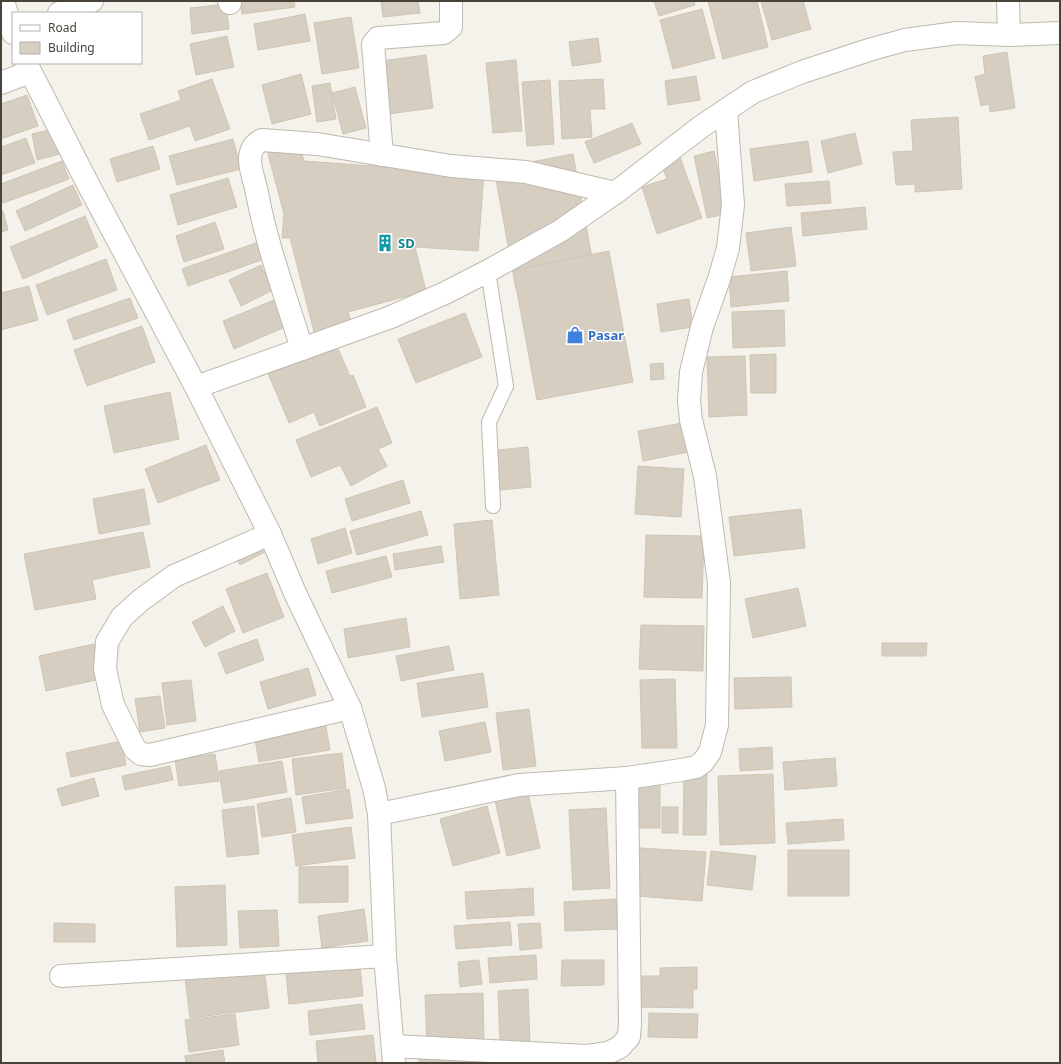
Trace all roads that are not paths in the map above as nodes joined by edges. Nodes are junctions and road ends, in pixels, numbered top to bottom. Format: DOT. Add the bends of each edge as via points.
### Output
graph roads {
  1 [pos="3,1"];
  2 [pos="92,1"];
  3 [pos="451,1"];
  4 [pos="1008,1"];
  5 [pos="62,12"];
  6 [pos="12,28"];
  7 [pos="1060,33"];
  8 [pos="1009,35"];
  9 [pos="28,67"];
  10 [pos="1,83"];
  11 [pos="726,110"];
  12 [pos="382,155"];
  13 [pos="616,193"];
  14 [pos="488,271"];
  15 [pos="302,349"];
  16 [pos="196,387"];
  17 [pos="493,506"];
  18 [pos="270,534"];
  19 [pos="350,708"];
  20 [pos="627,778"];
  21 [pos="379,814"];
  22 [pos="385,956"];
  23 [pos="61,976"];
  24 [pos="394,1054"];
  1 -- 6 [label="street"];
  2 -- 5 [label="street"];
  3 -- 12 [label="street" via="451,27 444,32 378,38 373,44"];
  4 -- 8 [label="street"];
  7 -- 8 [label="street"];
  8 -- 11 [label="street" via="957,33 905,40 802,72 753,92"];
  9 -- 10 [label="street"];
  9 -- 16 [label="street"];
  11 -- 13 [label="street"];
  11 -- 20 [label="street" via="733,205 728,248 702,327 691,372 689,401 691,420 705,476 719,583 717,725 710,752 704,762 696,767"];
  12 -- 13 [label="street" via="451,166 526,172"];
  12 -- 15 [label="street" via="317,144 262,140 255,143 250,160 259,203"];
  13 -- 14 [label="street" via="560,231"];
  14 -- 15 [label="street" via="391,317"];
  14 -- 17 [label="lane" via="506,386 489,422"];
  15 -- 16 [label="street"];
  16 -- 18 [label="street"];
  18 -- 19 [label="street"];
  18 -- 19 [label="street" via="174,576 140,600 122,617 107,642 105,669 114,705 135,749 141,754 150,755"];
  19 -- 21 [label="street" via="374,788"];
  20 -- 21 [label="street" via="518,785"];
  20 -- 24 [label="street" via="629,1037 620,1047 608,1053 587,1056"];
  21 -- 22 [label="street"];
  22 -- 23 [label="street"];
  22 -- 24 [label="street"];
}
